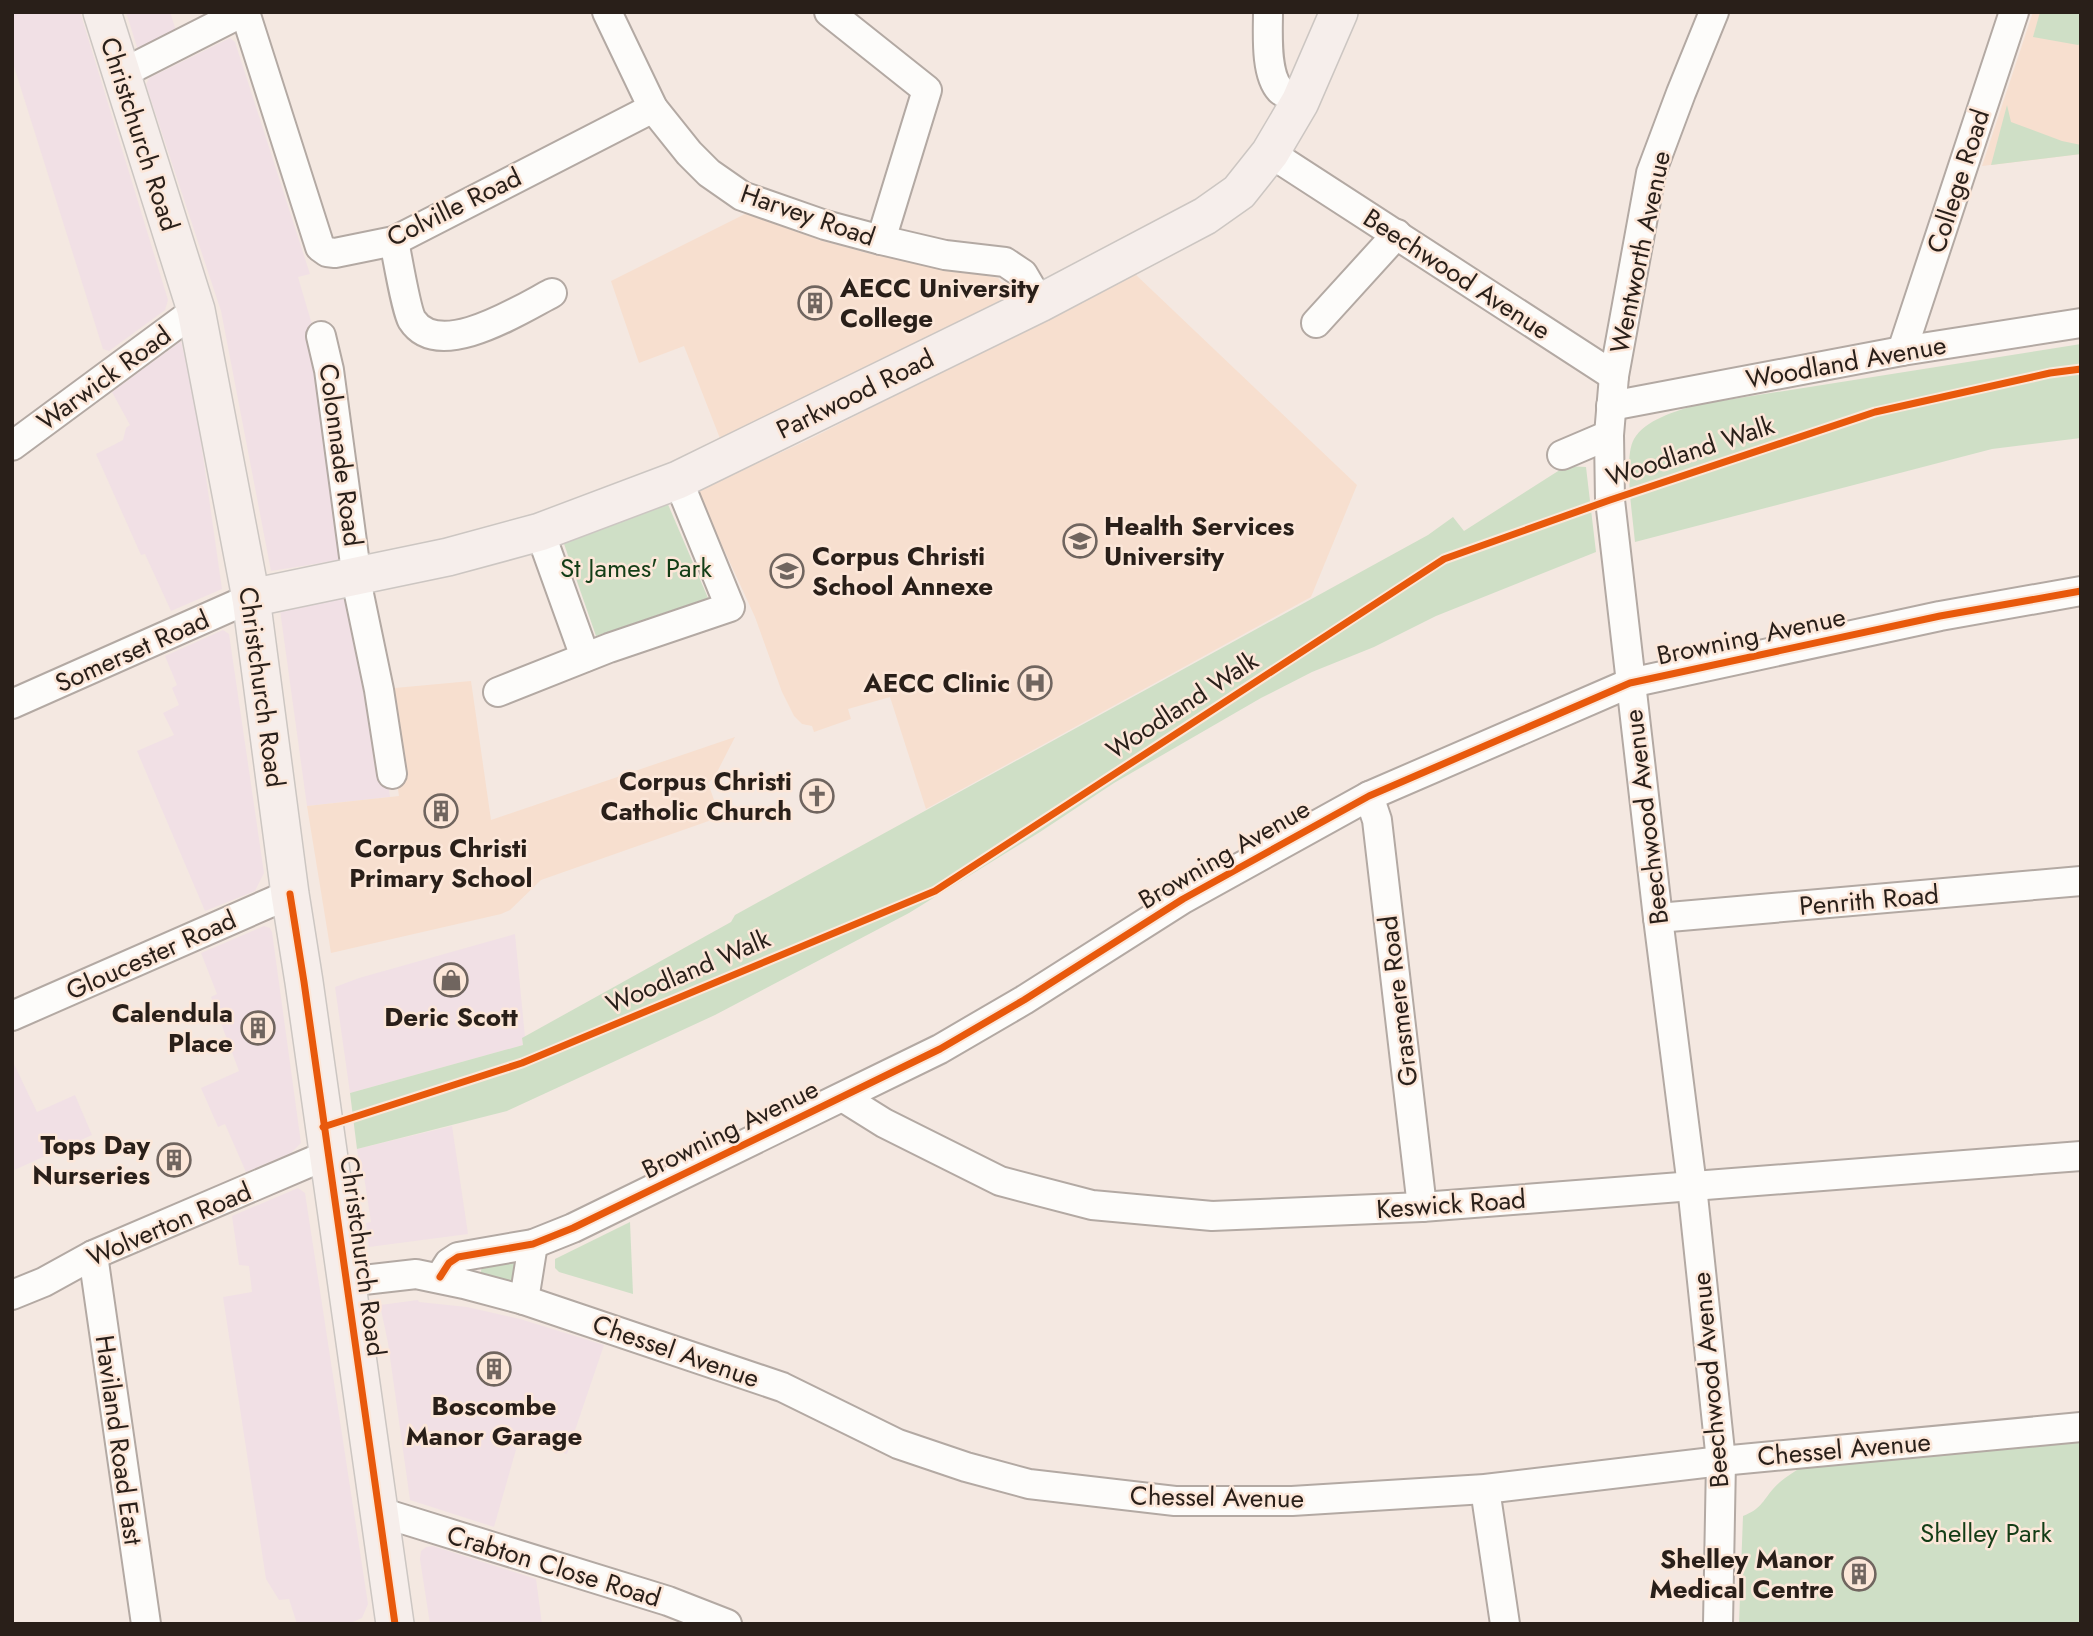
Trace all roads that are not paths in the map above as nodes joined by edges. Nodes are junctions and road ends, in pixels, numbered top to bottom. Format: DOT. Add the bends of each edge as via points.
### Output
graph roads {
  1 [pos="102,12"];
  2 [pos="244,12"];
  3 [pos="829,12"];
  4 [pos="1268,12"];
  5 [pos="1339,12"];
  6 [pos="1714,12"];
  7 [pos="2014,12"];
  8 [pos="614,14"];
  9 [pos="121,74"];
  10 [pos="1300,102"];
  11 [pos="653,108"];
  12 [pos="1270,153"];
  13 [pos="1397,234"];
  14 [pos="881,240"];
  15 [pos="394,241"];
  16 [pos="552,293"];
  17 [pos="1040,303"];
  18 [pos="196,310"];
  19 [pos="1316,323"];
  20 [pos="2081,323"];
  21 [pos="321,336"];
  22 [pos="1902,351"];
  23 [pos="1614,376"];
  24 [pos="1611,406"];
  25 [pos="1609,435"];
  26 [pos="12,446"];
  27 [pos="1562,455"];
  28 [pos="678,480"];
  29 [pos="540,532"];
  30 [pos="358,575"];
  31 [pos="2081,591"];
  32 [pos="251,598"];
  33 [pos="584,657"];
  34 [pos="1630,683"];
  35 [pos="498,692"];
  36 [pos="12,704"];
  37 [pos="392,774"];
  38 [pos="1369,796"];
  39 [pos="2081,881"];
  40 [pos="290,894"];
  41 [pos="1658,918"];
  42 [pos="12,1016"];
  43 [pos="844,1098"];
  44 [pos="327,1155"];
  45 [pos="2081,1156"];
  46 [pos="1692,1186"];
  47 [pos="1422,1207"];
  48 [pos="533,1244"];
  49 [pos="93,1255"];
  50 [pos="440,1278"];
  51 [pos="346,1282"];
  52 [pos="12,1294"];
  53 [pos="524,1300"];
  54 [pos="2081,1427"];
  55 [pos="1721,1461"];
  56 [pos="1485,1489"];
  57 [pos="380,1512"];
  58 [pos="670,1612"];
  59 [pos="393,1623"];
  60 [pos="146,1624"];
  61 [pos="727,1624"];
  62 [pos="1505,1624"];
  63 [pos="1718,1624"];
  1 -- 9 [label="main road, Christchurch Road"];
  2 -- 9 [label="street"];
  2 -- 15 [label="street, Colville Road" via="320,247 335,253"];
  3 -- 14 [label="street" via="927,90"];
  4 -- 10 [label="street" via="1272,75 1280,89"];
  5 -- 10 [label="main road, Parkwood Road"];
  6 -- 23 [label="street, Wentworth Avenue" via="1651,173"];
  7 -- 22 [label="street, College Road"];
  8 -- 11 [label="street, Harvey Road"];
  9 -- 18 [label="main road, Christchurch Road"];
  10 -- 12 [label="main road, Parkwood Road"];
  11 -- 14 [label="street, Harvey Road" via="709,173 742,196"];
  11 -- 15 [label="street, Colville Road"];
  12 -- 13 [label="street, Beechwood Avenue"];
  12 -- 17 [label="main road, Parkwood Road" via="1239,192 1205,216"];
  13 -- 19 [label="street"];
  13 -- 23 [label="street, Beechwood Avenue"];
  14 -- 17 [label="street, Harvey Road" via="944,255 1005,262 1023,274"];
  15 -- 16 [label="street" via="411,319 427,334 446,338 499,321"];
  17 -- 28 [label="main road, Parkwood Road"];
  18 -- 26 [label="street, Warwick Road"];
  18 -- 32 [label="main road, Christchurch Road"];
  20 -- 22 [label="street, Woodland Avenue"];
  21 -- 30 [label="street, Colonnade Road"];
  22 -- 24 [label="street, Woodland Avenue"];
  23 -- 24 [label="street, Beechwood Avenue"];
  24 -- 25 [label="street, Beechwood Avenue"];
  25 -- 27 [label="street, Woodland Walk"];
  25 -- 34 [label="street, Beechwood Avenue" via="1610,500"];
  28 -- 29 [label="main road, Parkwood Road"];
  28 -- 33 [label="street" via="730,607"];
  29 -- 30 [label="main road, Parkwood Road"];
  29 -- 33 [label="street"];
  30 -- 32 [label="main road, Parkwood Road"];
  30 -- 37 [label="street, Colonnade Road"];
  31 -- 34 [label="street, Browning Avenue" via="1940,616"];
  32 -- 36 [label="street, Somerset Road"];
  32 -- 40 [label="main road, Christchurch Road"];
  33 -- 35 [label="street"];
  34 -- 38 [label="street, Browning Avenue"];
  34 -- 41 [label="street, Beechwood Avenue"];
  38 -- 43 [label="street, Browning Avenue" via="1183,899 964,1035"];
  38 -- 47 [label="street, Grasmere Road" via="1377,820"];
  39 -- 41 [label="street, Penrith Road"];
  40 -- 42 [label="street, Gloucester Road"];
  40 -- 44 [label="main road, Christchurch Road"];
  41 -- 46 [label="street, Beechwood Avenue"];
  43 -- 47 [label="street, Keswick Road" via="1000,1181 1091,1205 1212,1216"];
  43 -- 48 [label="street, Browning Avenue"];
  44 -- 49 [label="street, Wolverton Road"];
  44 -- 51 [label="main road, Christchurch Road"];
  45 -- 46 [label="street, Keswick Road"];
  46 -- 47 [label="street, Keswick Road"];
  46 -- 55 [label="street, Beechwood Avenue"];
  48 -- 50 [label="street, Browning Avenue" via="458,1257"];
  48 -- 53 [label="street"];
  49 -- 52 [label="street, Wolverton Road"];
  49 -- 60 [label="street, Haviland Road East"];
  50 -- 51 [label="street, Chessel Avenue" via="416,1274"];
  50 -- 53 [label="street, Chessel Avenue"];
  51 -- 57 [label="main road, Christchurch Road"];
  53 -- 56 [label="street, Chessel Avenue" via="782,1387 898,1444 1029,1484 1175,1501 1293,1501"];
  54 -- 55 [label="street, Chessel Avenue"];
  55 -- 56 [label="street, Chessel Avenue"];
  55 -- 63 [label="street, Beechwood Avenue"];
  56 -- 62 [label="street"];
  57 -- 58 [label="street, Crabton Close Road"];
  57 -- 59 [label="main road, Christchurch Road"];
  58 -- 61 [label="street, Crabton Close Road"];
}
